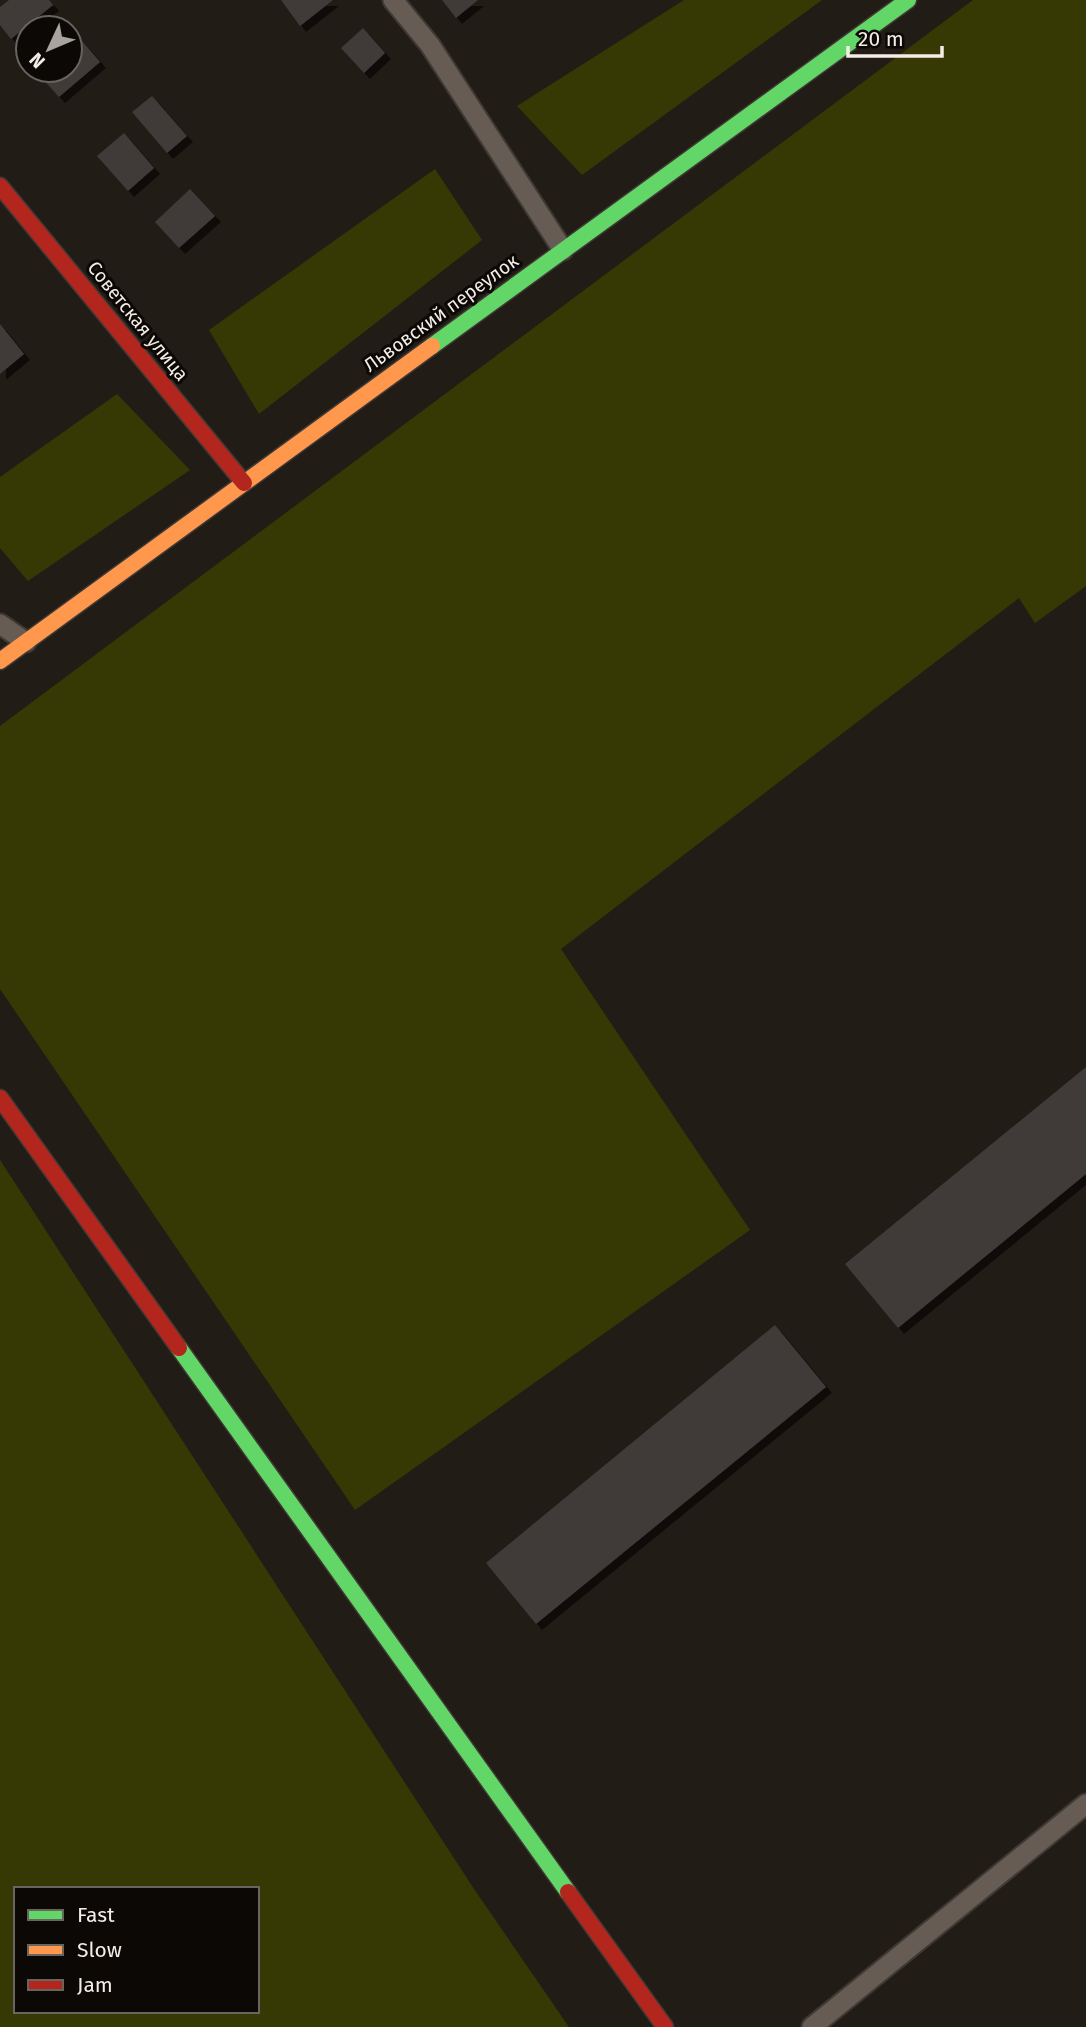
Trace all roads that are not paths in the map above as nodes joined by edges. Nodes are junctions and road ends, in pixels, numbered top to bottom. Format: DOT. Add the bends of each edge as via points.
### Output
graph roads {
  1 [pos="393,0"];
  2 [pos="908,0"];
  3 [pos="0,186"];
  4 [pos="563,250"];
  5 [pos="244,482"];
  6 [pos="0,624"];
  7 [pos="26,642"];
  8 [pos="0,661"];
  9 [pos="0,1098"];
  10 [pos="1086,1804"];
  11 [pos="666,2027"];
  12 [pos="811,2027"];
  1 -- 4 [label="lane" via="430,45"];
  2 -- 4 [label="street, Львовский переулок"];
  3 -- 5 [label="street, Советская улица"];
  4 -- 5 [label="street, Львовский переулок"];
  5 -- 7 [label="street, Львовский переулок"];
  6 -- 7 [label="lane"];
  7 -- 8 [label="street, Львовский переулок"];
  9 -- 11 [label="street"];
  10 -- 12 [label="lane"];
}
